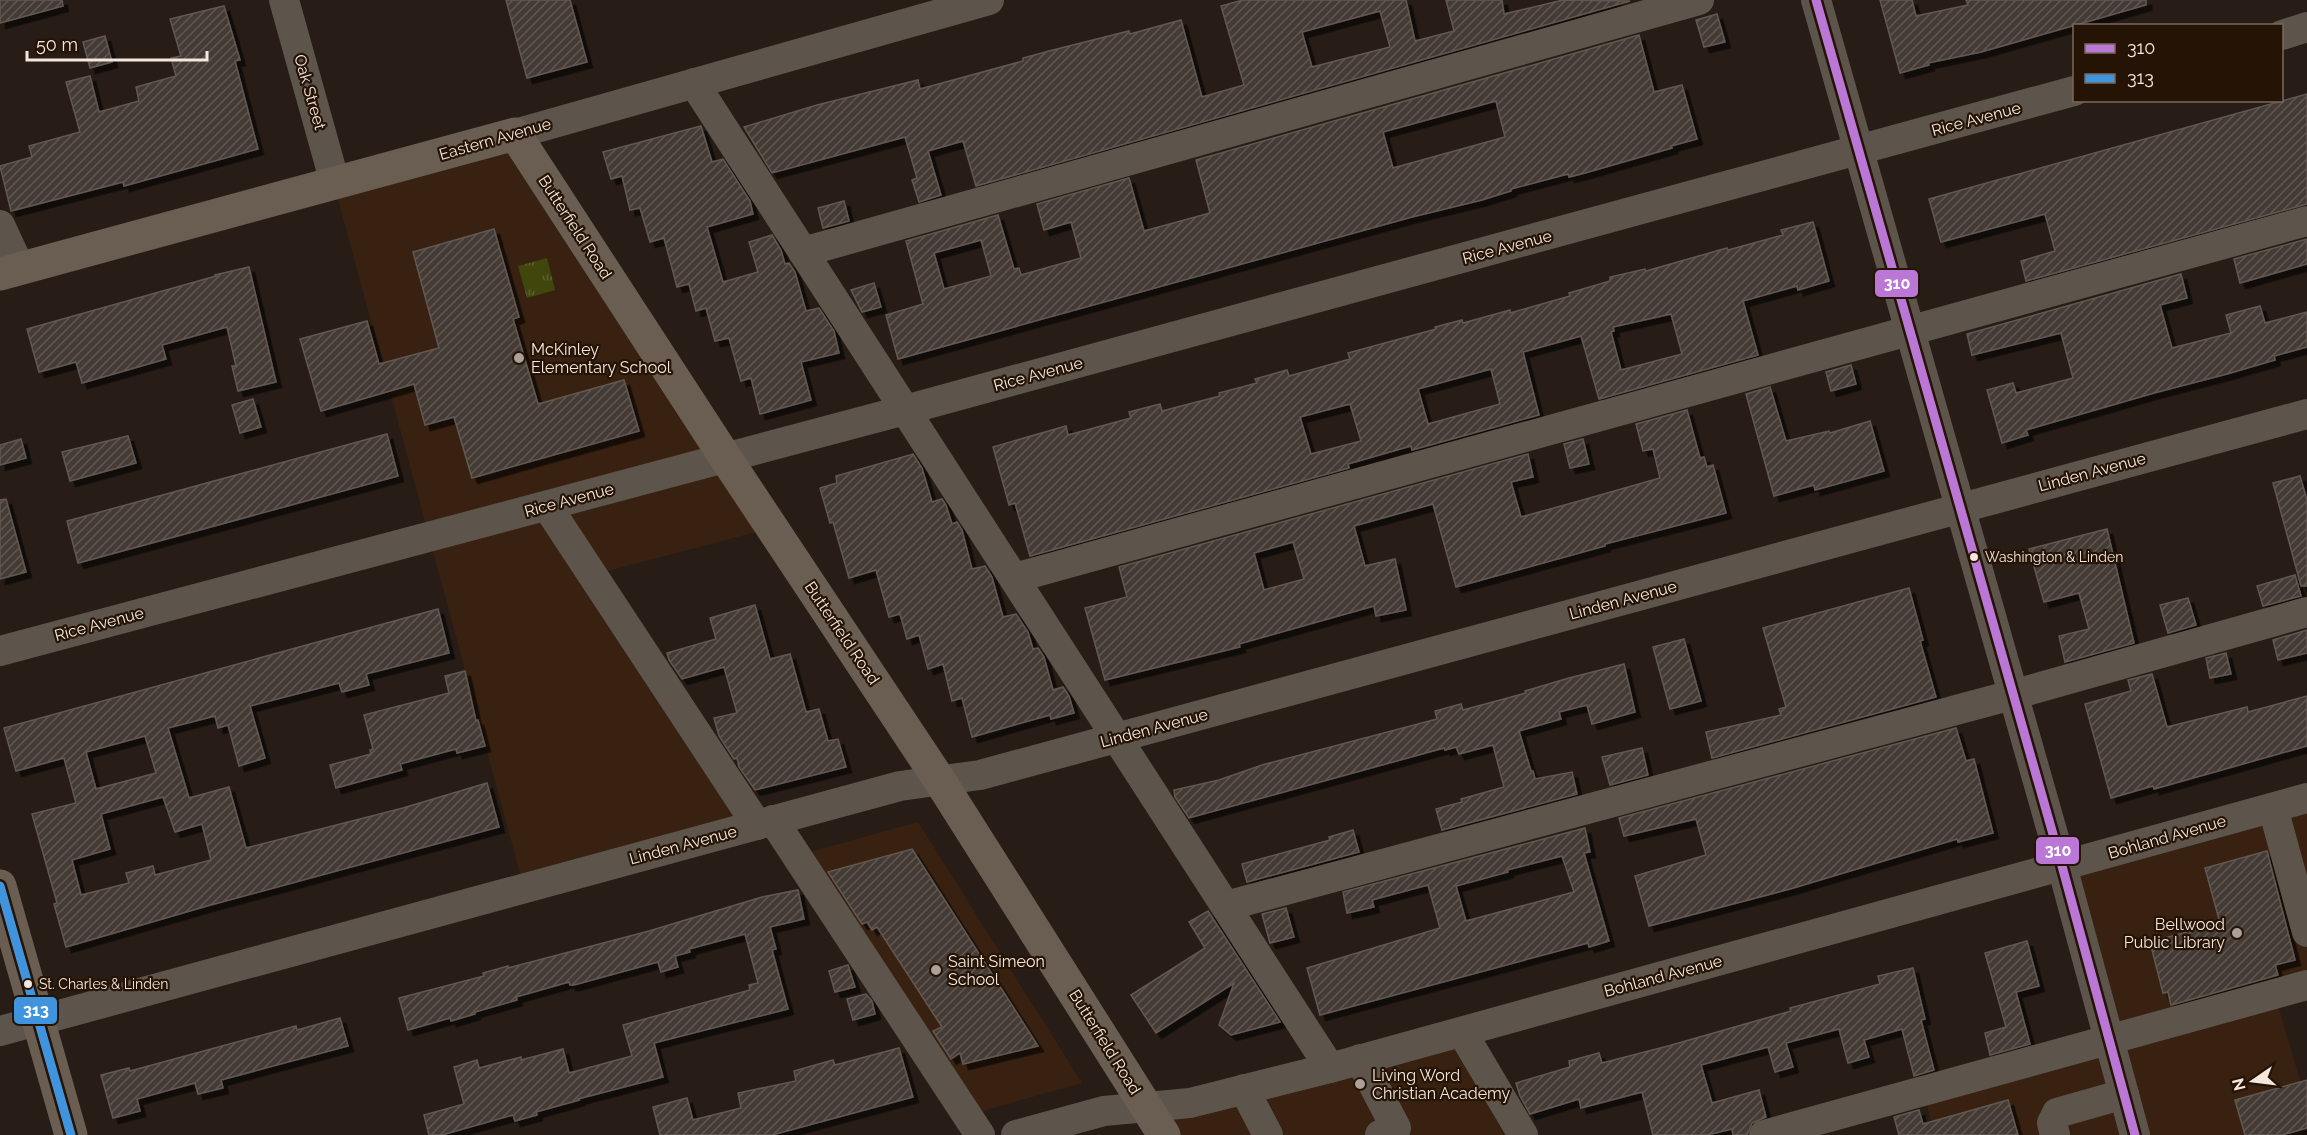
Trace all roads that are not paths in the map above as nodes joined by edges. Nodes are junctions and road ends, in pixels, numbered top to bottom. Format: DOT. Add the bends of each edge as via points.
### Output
graph roads {
  1 [pos="284,0"];
  2 [pos="990,0"];
  3 [pos="1699,0"];
  4 [pos="1816,0"];
  5 [pos="2307,27"];
  6 [pos="2283,34"];
  7 [pos="694,83"];
  8 [pos="2073,91"];
  9 [pos="515,134"];
  10 [pos="1859,151"];
  11 [pos="335,183"];
  12 [pos="2307,221"];
  13 [pos="0,225"];
  14 [pos="803,252"];
  15 [pos="10,271"];
  16 [pos="1909,332"];
  17 [pos="905,410"];
  18 [pos="2307,414"];
  19 [pos="725,458"];
  20 [pos="547,506"];
  21 [pos="1959,508"];
  22 [pos="1014,578"];
  23 [pos="2307,612"];
  24 [pos="0,651"];
  25 [pos="2012,695"];
  26 [pos="1118,738"];
  27 [pos="940,781"];
  28 [pos="2307,798"];
  29 [pos="2273,808"];
  30 [pos="765,823"];
  31 [pos="2062,866"];
  32 [pos="0,886"];
  33 [pos="1226,906"];
  34 [pos="2307,932"];
  35 [pos="2307,985"];
  36 [pos="38,1021"];
  37 [pos="0,1031"];
  38 [pos="1462,1032"];
  39 [pos="2109,1041"];
  40 [pos="1360,1059"];
  41 [pos="1330,1068"];
  42 [pos="1244,1089"];
  43 [pos="2124,1094"];
  44 [pos="1146,1107"];
  45 [pos="70,1135"];
  46 [pos="980,1135"];
  47 [pos="1016,1135"];
  48 [pos="1164,1135"];
  49 [pos="1269,1135"];
  50 [pos="1380,1135"];
  51 [pos="1523,1135"];
  52 [pos="1764,1135"];
  53 [pos="2055,1135"];
  54 [pos="2135,1135"];
  1 -- 11 [label="street, Oak Street"];
  2 -- 7 [label="street, Eastern Avenue"];
  3 -- 14 [label="street"];
  4 -- 10 [label="street"];
  5 -- 6 [label="street"];
  7 -- 9 [label="street, Eastern Avenue"];
  7 -- 14 [label="street"];
  8 -- 10 [label="street, Rice Avenue"];
  9 -- 11 [label="main road, Eastern Avenue"];
  9 -- 19 [label="main road, Butterfield Road"];
  10 -- 16 [label="street"];
  10 -- 17 [label="street, Rice Avenue"];
  11 -- 15 [label="main road, Eastern Avenue"];
  12 -- 16 [label="street"];
  13 -- 15 [label="street"];
  14 -- 17 [label="street"];
  16 -- 21 [label="street"];
  16 -- 22 [label="street"];
  17 -- 19 [label="street, Rice Avenue"];
  17 -- 22 [label="street"];
  18 -- 21 [label="street, Linden Avenue"];
  19 -- 20 [label="street, Rice Avenue"];
  19 -- 27 [label="main road, Butterfield Road"];
  20 -- 24 [label="street, Rice Avenue"];
  20 -- 30 [label="street"];
  21 -- 25 [label="street"];
  21 -- 26 [label="street, Linden Avenue"];
  22 -- 26 [label="street"];
  23 -- 25 [label="street"];
  25 -- 31 [label="street"];
  25 -- 33 [label="street"];
  26 -- 27 [label="street, Linden Avenue" via="980,775"];
  26 -- 33 [label="street"];
  27 -- 30 [label="street, Linden Avenue" via="900,786"];
  27 -- 44 [label="main road, Butterfield Road"];
  28 -- 29 [label="street, Bohland Avenue"];
  29 -- 31 [label="street, Bohland Avenue"];
  29 -- 34 [label="street"];
  30 -- 36 [label="street, Linden Avenue"];
  30 -- 46 [label="street"];
  31 -- 38 [label="street, Bohland Avenue"];
  31 -- 39 [label="street"];
  32 -- 36 [label="main road"];
  33 -- 41 [label="street"];
  35 -- 39 [label="street"];
  36 -- 37 [label="street, Linden Avenue"];
  36 -- 45 [label="main road"];
  38 -- 40 [label="street, Bohland Avenue"];
  38 -- 51 [label="street"];
  39 -- 43 [label="street"];
  39 -- 52 [label="street"];
  40 -- 41 [label="street, Bohland Avenue"];
  40 -- 50 [label="street" via="1396,1128"];
  41 -- 42 [label="street, Bohland Avenue"];
  42 -- 44 [label="street, Bohland Avenue" via="1190,1103"];
  42 -- 49 [label="street"];
  43 -- 53 [label="street" via="2057,1113 2052,1122"];
  43 -- 54 [label="street"];
  44 -- 47 [label="street, Bohland Avenue" via="1104,1111"];
  44 -- 48 [label="main road, Butterfield Road"];
}
